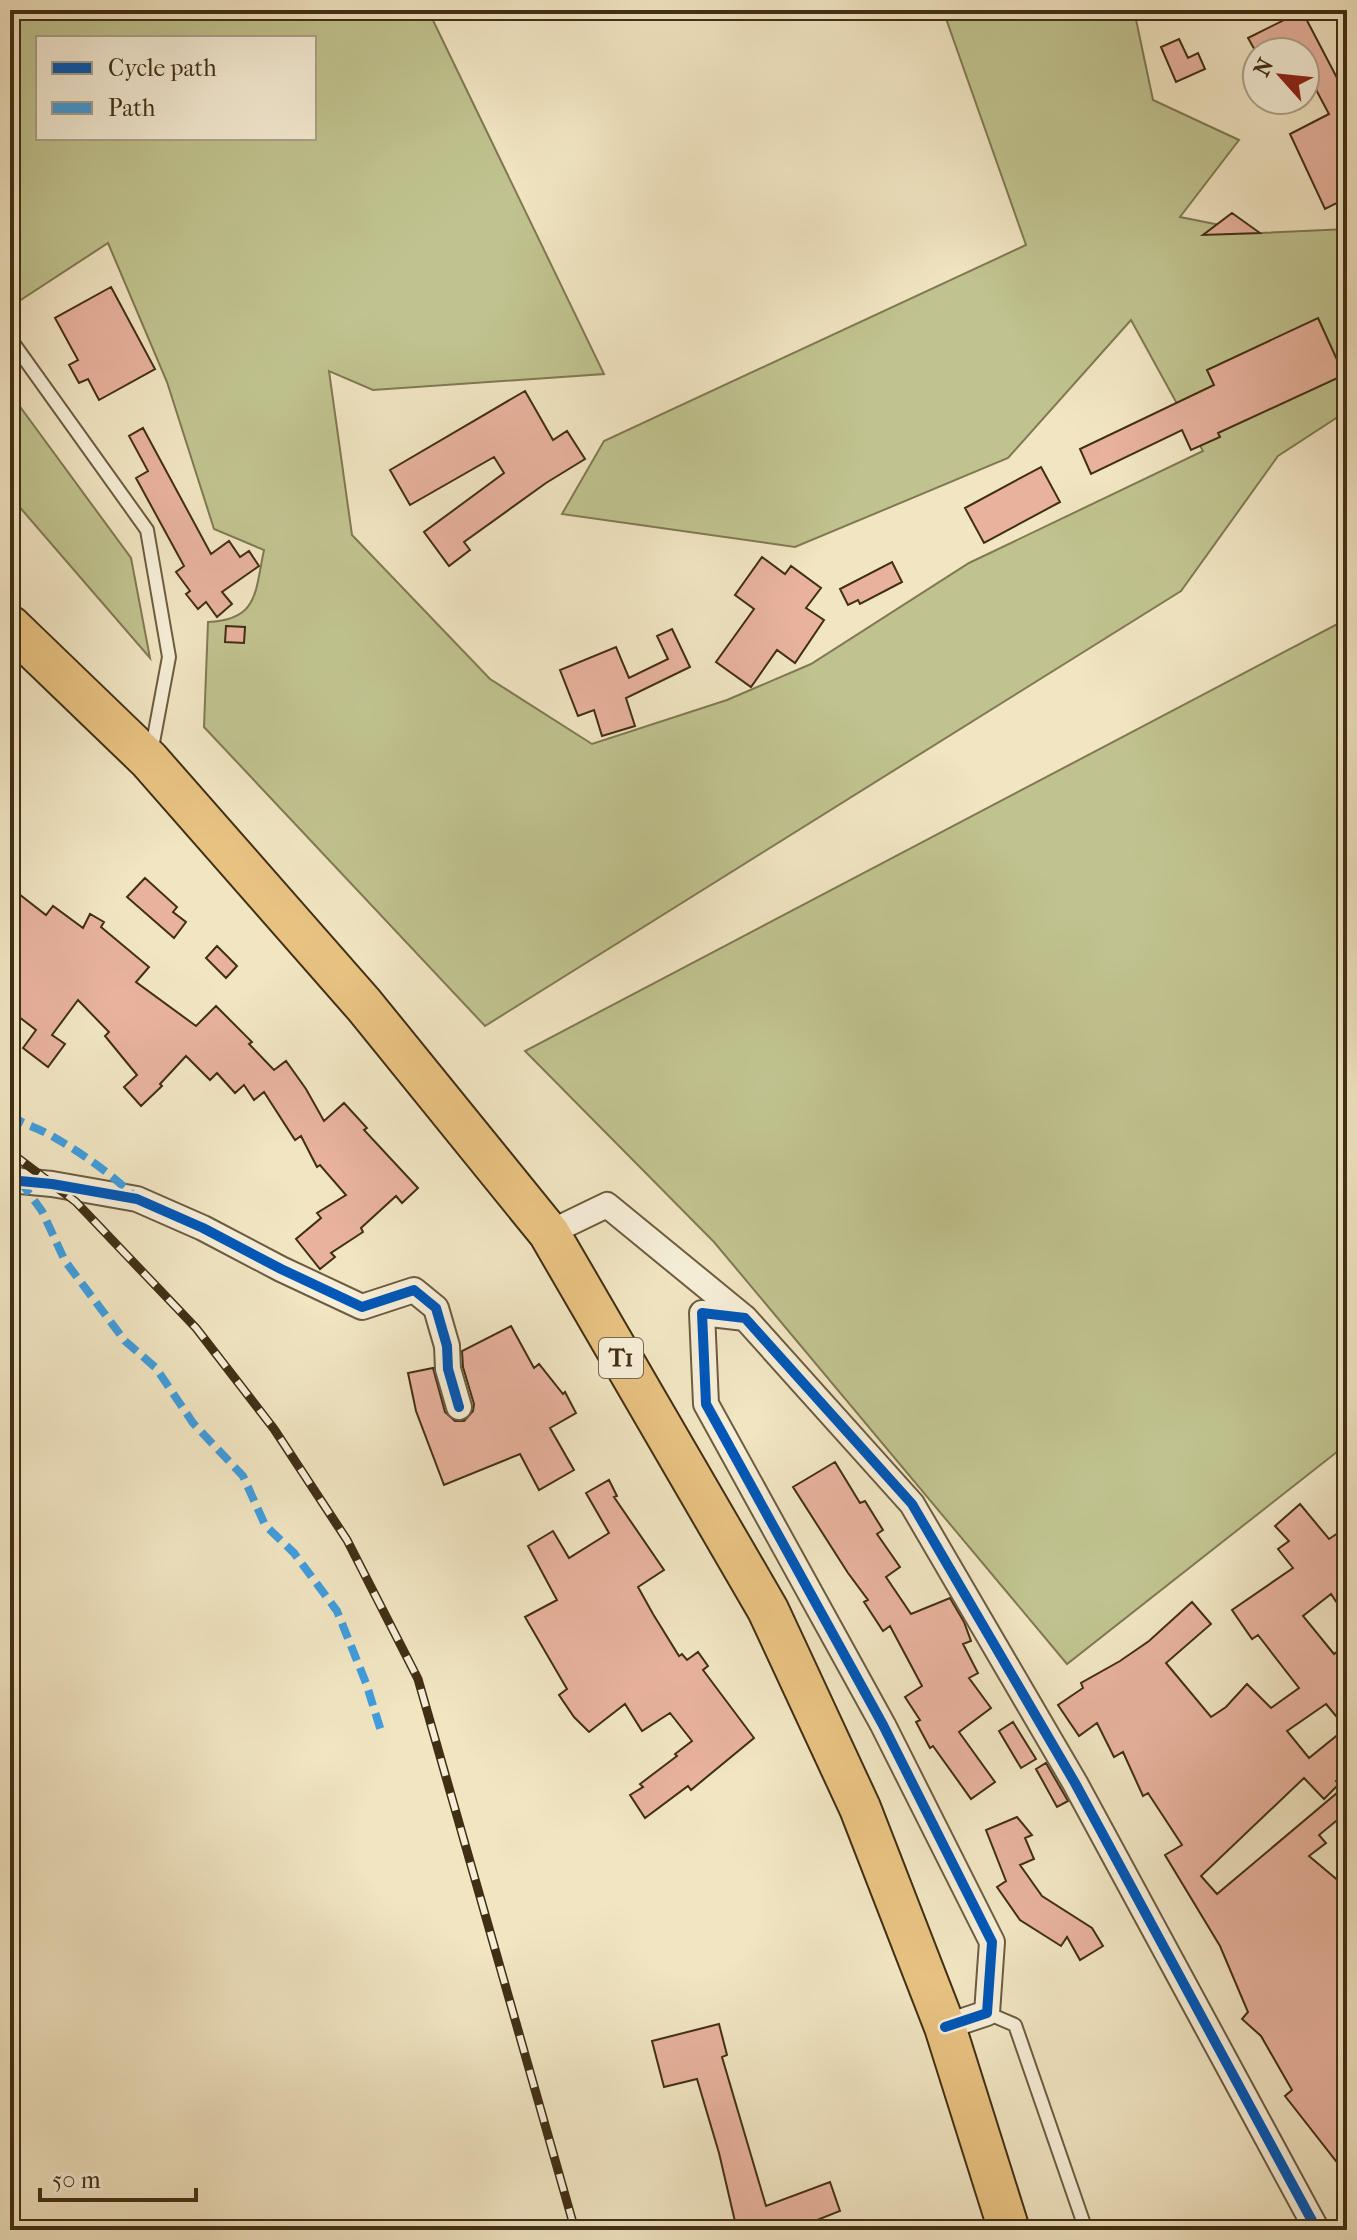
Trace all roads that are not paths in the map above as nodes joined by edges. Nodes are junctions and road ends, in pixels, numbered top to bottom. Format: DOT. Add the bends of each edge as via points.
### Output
graph roads {
  1 [pos="11,340"];
  2 [pos="10,626"];
  3 [pos="149,760"];
  4 [pos="10,1177"];
  5 [pos="549,1233"];
  6 [pos="745,1318"];
  7 [pos="459,1407"];
  8 [pos="987,2013"];
  9 [pos="945,2027"];
  10 [pos="1009,2230"];
  11 [pos="1086,2230"];
  12 [pos="1317,2230"];
  1 -- 3 [label="lane" via="147,530 169,657"];
  2 -- 3 [label="highway, T1"];
  3 -- 5 [label="highway, T1" via="364,1005"];
  4 -- 7 [label="street" via="137,1199 362,1307 414,1290 436,1308"];
  5 -- 6 [label="street" via="607,1205"];
  5 -- 9 [label="highway, T1" via="768,1610 860,1808"];
  6 -- 8 [label="street" via="702,1313 706,1404 883,1725 992,1942"];
  6 -- 12 [label="street" via="912,1504 1075,1783"];
  8 -- 9 [label="street"];
  8 -- 11 [label="lane" via="1015,2025"];
  9 -- 10 [label="highway, T1"];
}
